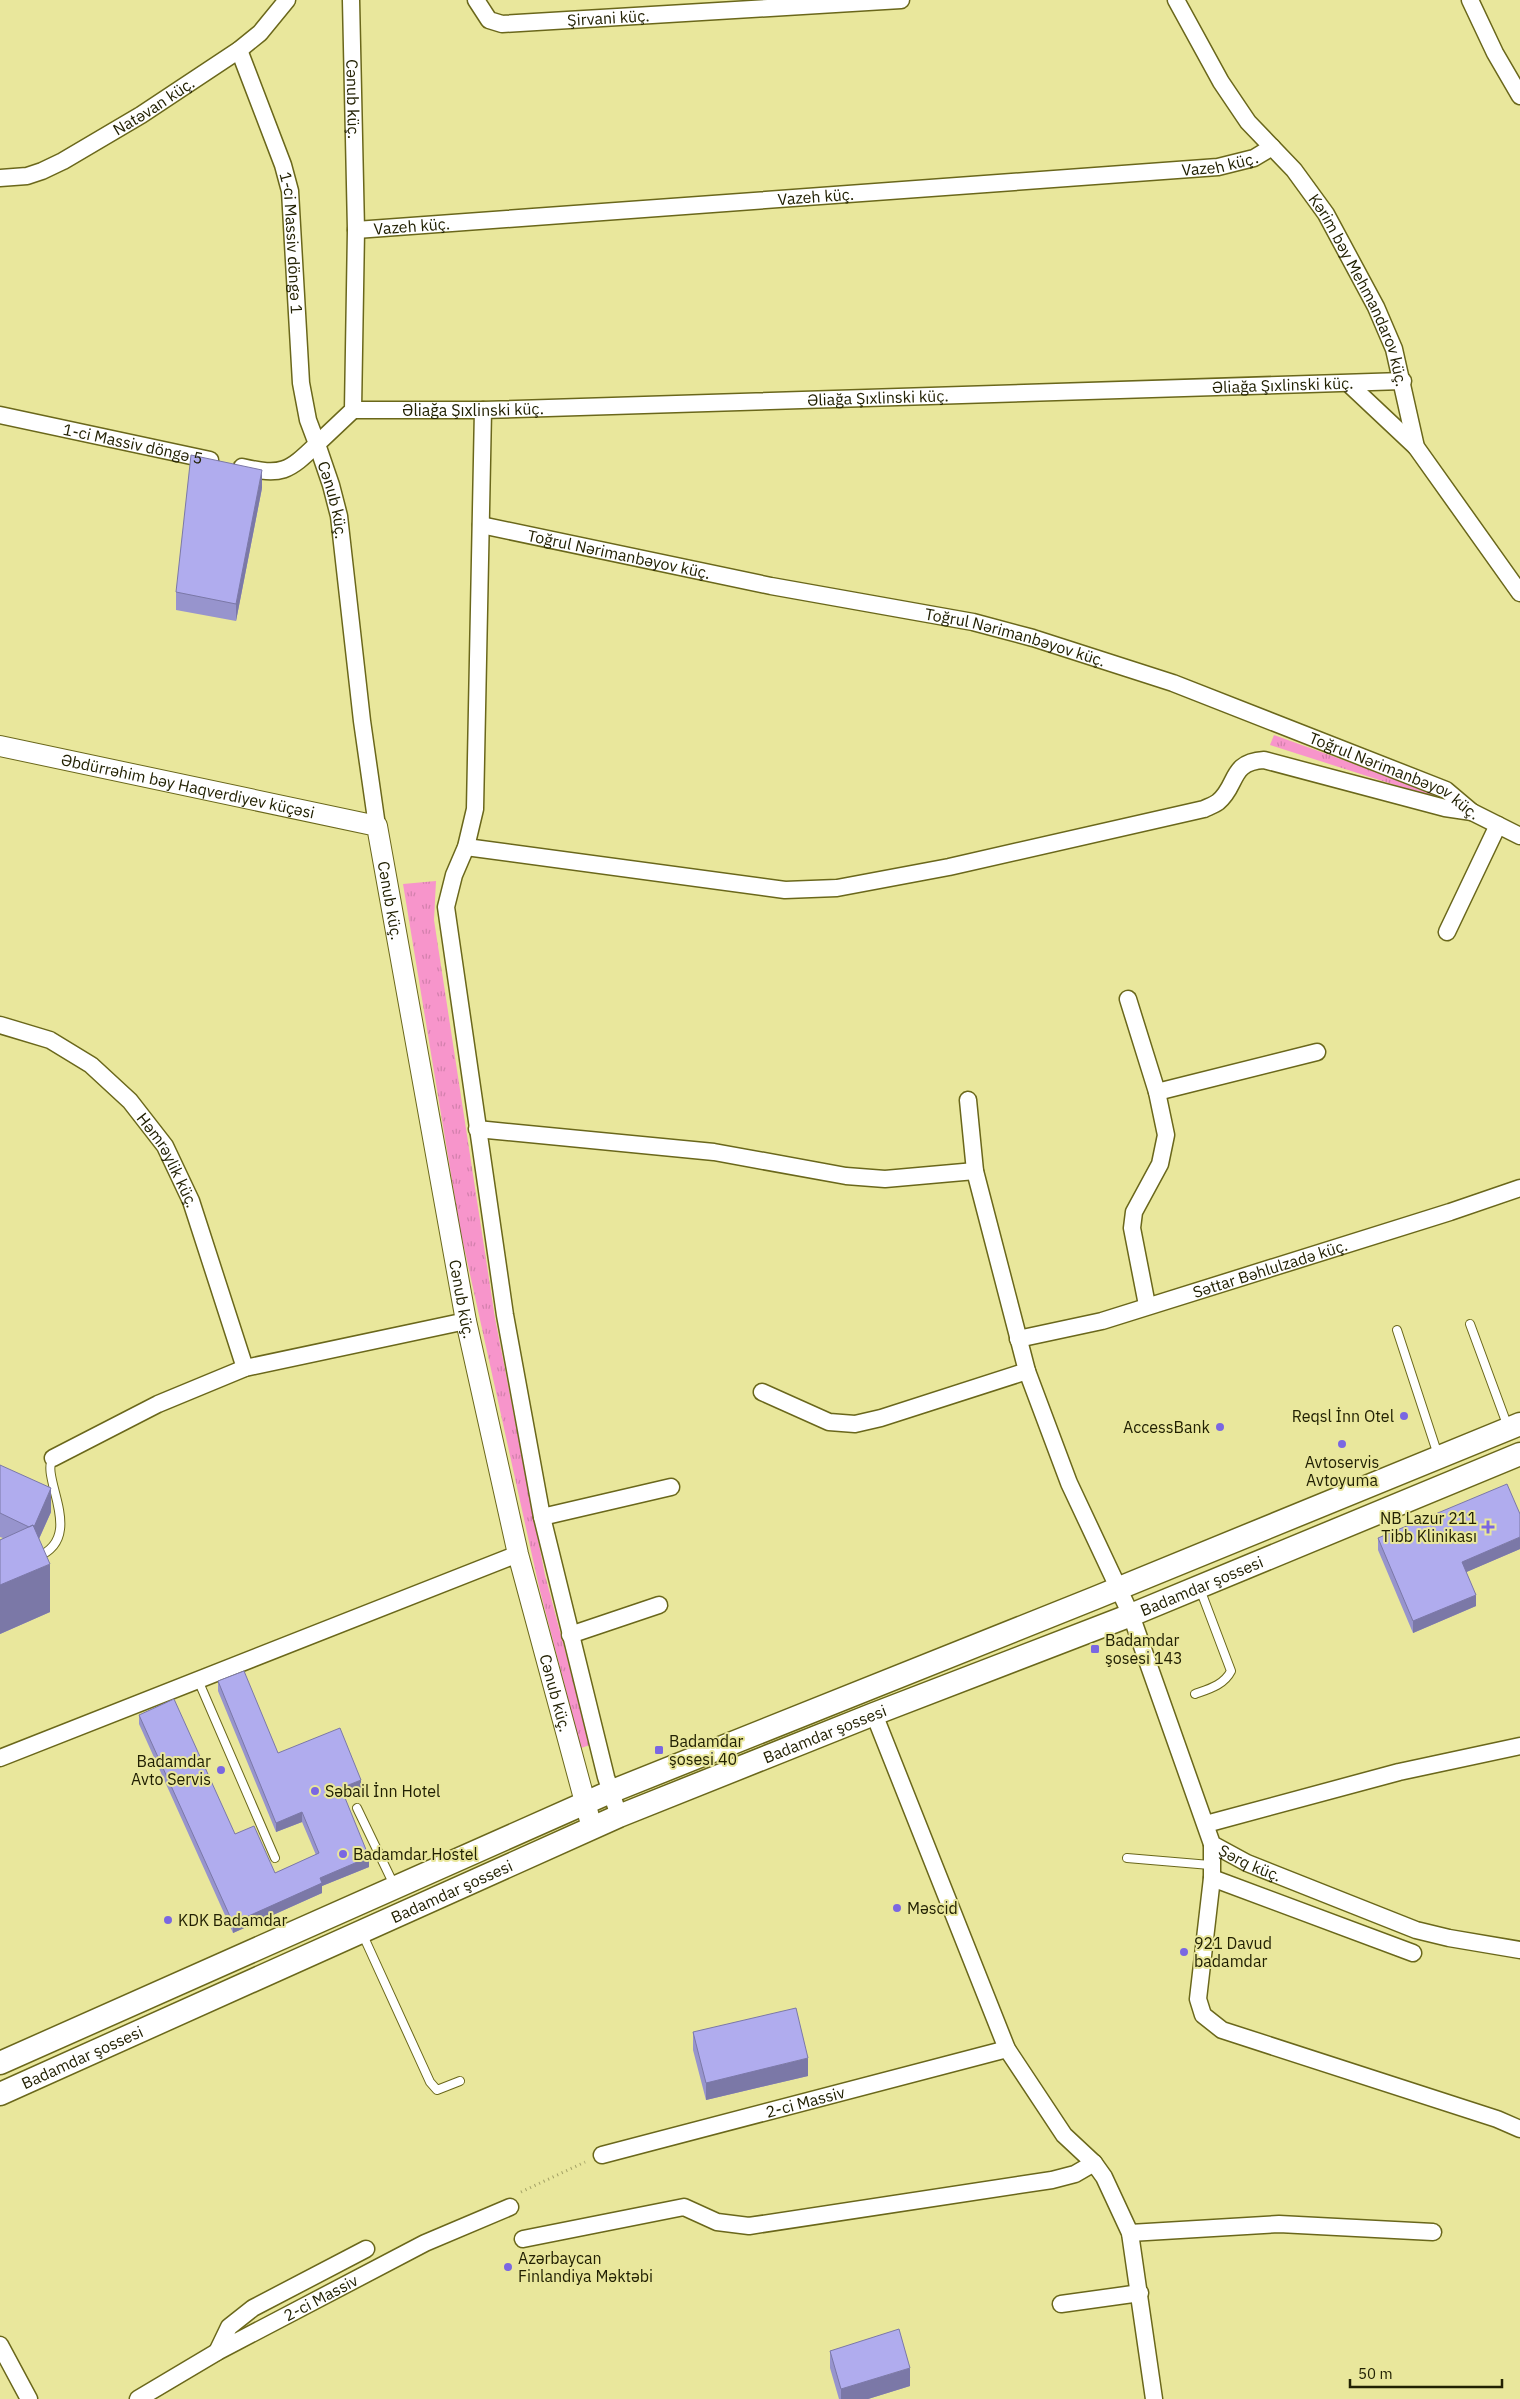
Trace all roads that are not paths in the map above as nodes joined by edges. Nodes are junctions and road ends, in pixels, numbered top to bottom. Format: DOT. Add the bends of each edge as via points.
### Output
graph roads {
  1 [pos="287,0"];
  2 [pos="351,0"];
  3 [pos="476,0"];
  4 [pos="900,0"];
  5 [pos="1176,0"];
  6 [pos="1470,0"];
  7 [pos="239,50"];
  8 [pos="1520,96"];
  9 [pos="1272,148"];
  10 [pos="0,178"];
  11 [pos="356,230"];
  12 [pos="1403,381"];
  13 [pos="1349,384"];
  14 [pos="353,410"];
  15 [pos="483,410"];
  16 [pos="0,415"];
  17 [pos="316,444"];
  18 [pos="1416,447"];
  19 [pos="481,525"];
  20 [pos="1520,593"];
  21 [pos="0,746"];
  22 [pos="1472,812"];
  23 [pos="1498,825"];
  24 [pos="377,826"];
  25 [pos="1520,836"];
  26 [pos="466,847"];
  27 [pos="1448,932"];
  28 [pos="1128,999"];
  29 [pos="0,1025"];
  30 [pos="1317,1052"];
  31 [pos="1157,1092"];
  32 [pos="968,1100"];
  33 [pos="477,1129"];
  34 [pos="975,1171"];
  35 [pos="1520,1188"];
  36 [pos="1147,1305"];
  37 [pos="466,1321"];
  38 [pos="1470,1324"];
  39 [pos="1397,1330"];
  40 [pos="1018,1340"];
  41 [pos="245,1368"];
  42 [pos="1027,1371"];
  43 [pos="762,1392"];
  44 [pos="1514,1427"];
  45 [pos="1520,1454"];
  46 [pos="1439,1457"];
  47 [pos="53,1458"];
  48 [pos="671,1487"];
  49 [pos="542,1517"];
  50 [pos="518,1554"];
  51 [pos="32,1559"];
  52 [pos="1120,1587"];
  53 [pos="1199,1587"];
  54 [pos="659,1605"];
  55 [pos="1131,1616"];
  56 [pos="570,1635"];
  57 [pos="198,1680"];
  58 [pos="1195,1694"];
  59 [pos="874,1714"];
  60 [pos="1520,1746"];
  61 [pos="0,1758"];
  62 [pos="610,1792"];
  63 [pos="584,1803"];
  64 [pos="357,1808"];
  65 [pos="620,1816"];
  66 [pos="1206,1824"];
  67 [pos="592,1828"];
  68 [pos="1212,1844"];
  69 [pos="275,1858"];
  70 [pos="1127,1858"];
  71 [pos="1211,1872"];
  72 [pos="395,1887"];
  73 [pos="362,1933"];
  74 [pos="1520,1950"];
  75 [pos="1413,1953"];
  76 [pos="1007,2050"];
  77 [pos="0,2063"];
  78 [pos="460,2081"];
  79 [pos="0,2094"];
  80 [pos="1520,2129"];
  81 [pos="602,2155"];
  82 [pos="1094,2164"];
  83 [pos="510,2208"];
  84 [pos="1434,2232"];
  85 [pos="1130,2233"];
  86 [pos="522,2239"];
  87 [pos="366,2249"];
  88 [pos="1140,2293"];
  89 [pos="1060,2304"];
  90 [pos="0,2345"];
  91 [pos="217,2352"];
  92 [pos="29,2399"];
  93 [pos="138,2399"];
  94 [pos="1154,2399"];
  1 -- 7 [label="street, Natəvan küç." via="260,33"];
  2 -- 11 [label="street, Cənub küç."];
  3 -- 4 [label="street, Şirvani küç." via="489,20 502,24"];
  5 -- 9 [label="street, Kərim bəy Mehmandarov küç." via="1221,82 1248,122"];
  6 -- 8 [label="street"];
  7 -- 10 [label="street, Natəvan küç." via="141,115 63,161 27,176"];
  7 -- 17 [label="street, 1-ci Massiv döngə 1" via="290,191 300,382"];
  9 -- 11 [label="street, Vazeh küç." via="1254,158 1218,167"];
  9 -- 12 [label="street, Kərim bəy Mehmandarov küç." via="1294,170 1326,214 1376,307 1394,349"];
  11 -- 14 [label="street, Cənub küç."];
  12 -- 13 [label="street, Əliağa Şıxlinski küç."];
  12 -- 18 [label="street, Kərim bəy Mehmandarov küç."];
  13 -- 15 [label="street, Əliağa Şıxlinski küç."];
  13 -- 18 [label="street"];
  14 -- 15 [label="street, Əliağa Şıxlinski küç."];
  14 -- 17 [label="street, Cənub küç."];
  15 -- 19 [label="street, Cənub küç."];
  16 -- 17 [label="street, 1-ci Massiv döngə 5" via="276,472 294,466"];
  17 -- 24 [label="street, Cənub küç." via="332,485 339,516"];
  18 -- 20 [label="street, Kərim bəy Mehmandarov küç."];
  19 -- 22 [label="street, Toğrul Nərimanbəyov küç." via="771,586 972,622 1033,638 1173,683 1314,737 1446,790"];
  19 -- 26 [label="street, Cənub küç." via="475,809"];
  21 -- 24 [label="street, Əbdürrəhim bəy Haqverdiyev küçəsi"];
  22 -- 23 [label="street, Toğrul Nərimanbəyov küç."];
  22 -- 26 [label="street" via="1445,808 1264,760 1245,764 1237,771 1223,797 1204,810 838,888 786,890"];
  23 -- 25 [label="street, Toğrul Nərimanbəyov küç."];
  23 -- 27 [label="street"];
  24 -- 37 [label="street, Cənub küç."];
  26 -- 33 [label="street, Cənub küç." via="454,875 446,907"];
  28 -- 31 [label="street"];
  29 -- 41 [label="street, Həmrəylik küç." via="50,1040 91,1065 130,1101 166,1146 191,1201"];
  30 -- 31 [label="street"];
  31 -- 36 [label="street" via="1166,1135 1160,1164 1134,1212 1132,1228"];
  32 -- 34 [label="street, Şərq küç."];
  33 -- 34 [label="street" via="714,1152 846,1176 885,1179"];
  33 -- 49 [label="street, Cənub küç." via="505,1315"];
  34 -- 40 [label="street, Şərq küç."];
  35 -- 36 [label="street, Səttar Bəhlulzadə küç."];
  36 -- 40 [label="street, Səttar Bəhlulzadə küç." via="1102,1321"];
  37 -- 41 [label="street"];
  37 -- 50 [label="street, Cənub küç."];
  38 -- 44 [label="lane"];
  39 -- 46 [label="lane"];
  40 -- 42 [label="street, Şərq küç."];
  41 -- 47 [label="street" via="158,1404"];
  42 -- 43 [label="street" via="855,1424 829,1422"];
  42 -- 52 [label="street, Şərq küç." via="1069,1483"];
  44 -- 46 [label="main road, Badamdar şossesi"];
  45 -- 53 [label="main road, Badamdar şossesi"];
  46 -- 52 [label="main road, Badamdar şossesi"];
  47 -- 51 [label="lane" via="49,1470 59,1506 59,1534 51,1549"];
  48 -- 49 [label="street"];
  49 -- 56 [label="street, Cənub küç."];
  50 -- 57 [label="street"];
  50 -- 63 [label="street, Cənub küç."];
  52 -- 55 [label="street, Şərq küç."];
  52 -- 62 [label="main road, Badamdar şossesi"];
  53 -- 55 [label="main road, Badamdar şossesi"];
  53 -- 58 [label="lane" via="1231,1671 1220,1684"];
  54 -- 56 [label="street"];
  55 -- 59 [label="main road, Badamdar şossesi"];
  55 -- 66 [label="street, Şərq küç."];
  56 -- 62 [label="street, Cənub küç."];
  57 -- 61 [label="street"];
  57 -- 69 [label="lane"];
  59 -- 65 [label="main road, Badamdar şossesi"];
  59 -- 76 [label="street"];
  60 -- 66 [label="street" via="1399,1772"];
  62 -- 63 [label="main road, Badamdar şossesi"];
  62 -- 65 [label="street, Cənub küç."];
  63 -- 67 [label="street, Cənub küç."];
  63 -- 72 [label="main road, Badamdar şossesi"];
  64 -- 72 [label="lane"];
  65 -- 67 [label="main road, Badamdar şossesi"];
  66 -- 68 [label="street, Şərq küç."];
  67 -- 73 [label="main road, Badamdar şossesi"];
  68 -- 71 [label="street"];
  68 -- 74 [label="street, Şərq küç." via="1247,1863 1416,1930"];
  70 -- 71 [label="lane"];
  71 -- 75 [label="street"];
  71 -- 80 [label="street" via="1198,1999 1203,2015 1222,2030"];
  72 -- 77 [label="main road, Badamdar şossesi"];
  73 -- 78 [label="lane" via="430,2082 437,2090"];
  73 -- 79 [label="main road, Badamdar şossesi"];
  76 -- 81 [label="street, 2-ci Massiv"];
  76 -- 82 [label="street" via="1064,2135"];
  82 -- 85 [label="street" via="1114,2195"];
  82 -- 86 [label="street" via="1075,2174 1052,2180 749,2226 717,2222 684,2207"];
  83 -- 91 [label="street, 2-ci Massiv" via="425,2243"];
  84 -- 85 [label="street" via="1279,2224"];
  85 -- 88 [label="street"];
  87 -- 91 [label="street" via="253,2308 229,2327"];
  88 -- 89 [label="street"];
  88 -- 94 [label="street"];
  90 -- 92 [label="street"];
  91 -- 93 [label="street, 2-ci Massiv"];
}
